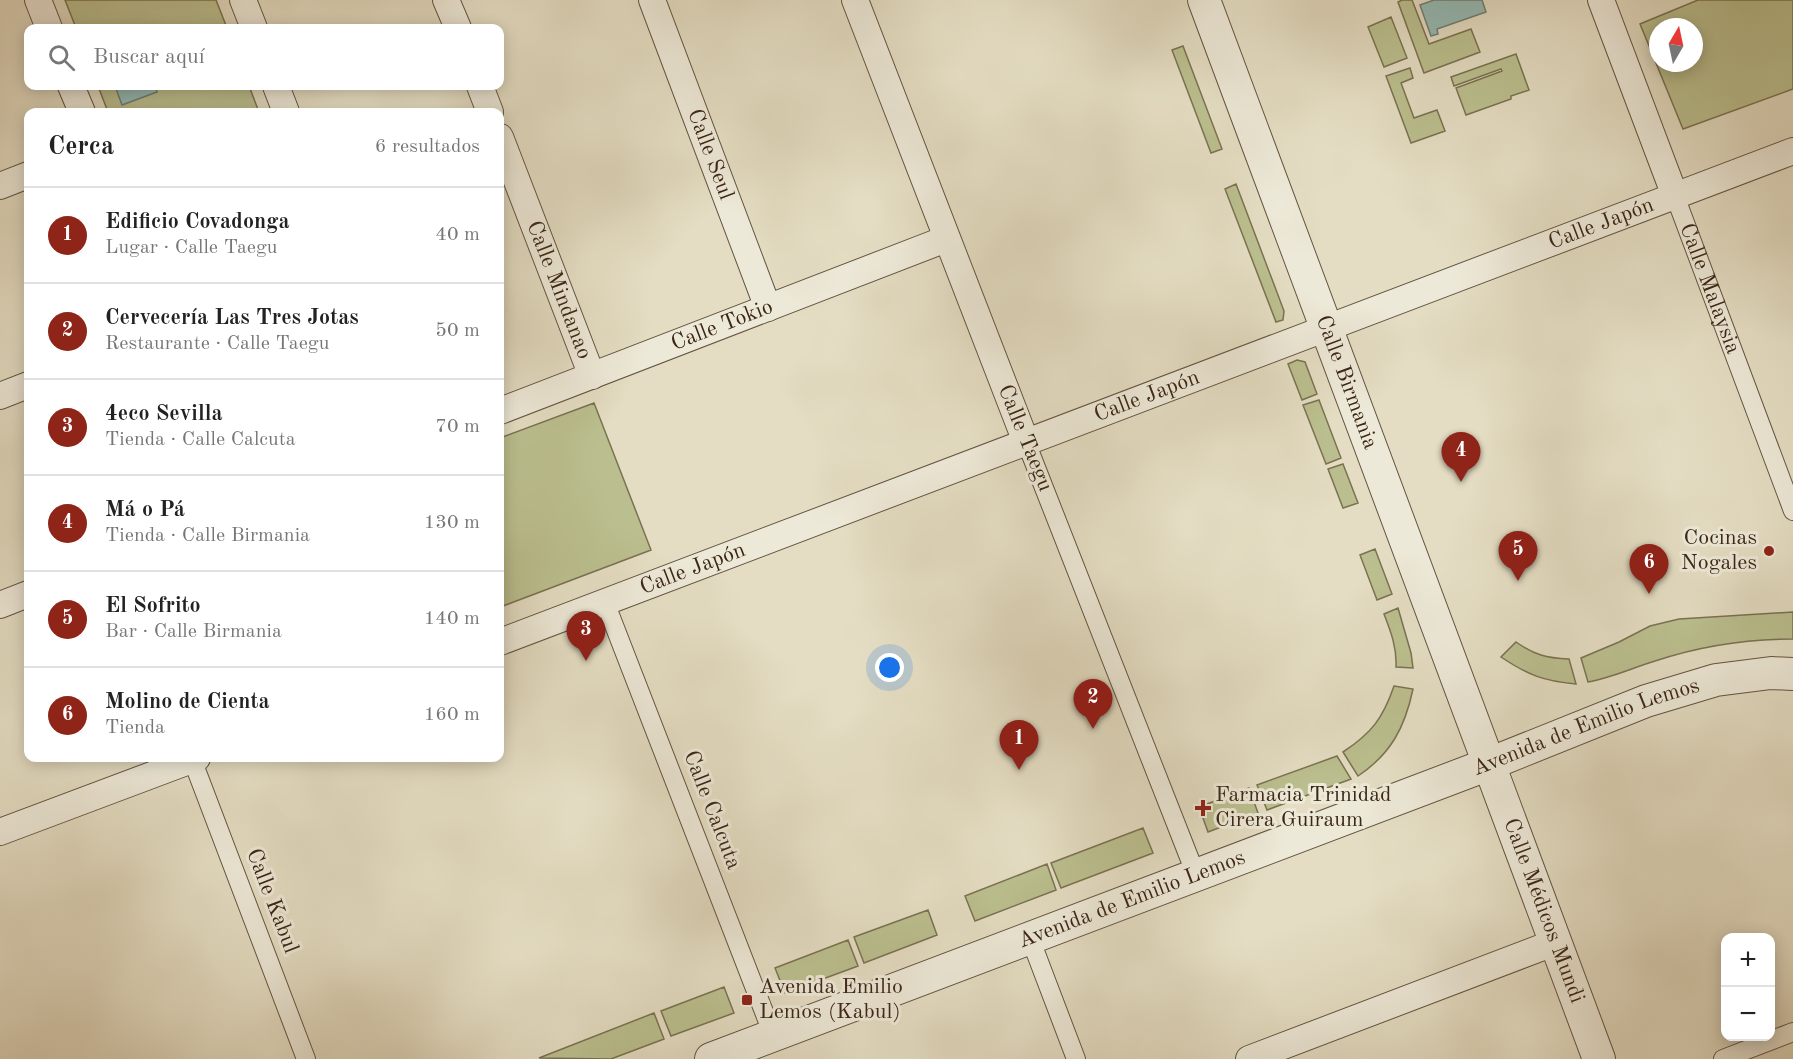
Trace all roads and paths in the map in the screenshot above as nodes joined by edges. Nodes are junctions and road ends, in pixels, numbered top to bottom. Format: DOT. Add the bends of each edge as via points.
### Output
graph roads {
  1 [pos="38,0"];
  2 [pos="243,0"];
  3 [pos="447,0"];
  4 [pos="652,0"];
  5 [pos="855,0"];
  6 [pos="1204,0"];
  7 [pos="1601,0"];
  8 [pos="47,24"];
  9 [pos="252,24"];
  10 [pos="456,24"];
  11 [pos="73,90"];
  12 [pos="278,90"];
  13 [pos="482,90"];
  14 [pos="80,108"];
  15 [pos="284,108"];
  16 [pos="488,108"];
  17 [pos="504,147"];
  18 [pos="1793,151"];
  19 [pos="24,177"];
  20 [pos="0,186"];
  21 [pos="1675,196"];
  22 [pos="946,239"];
  23 [pos="768,308"];
  24 [pos="1326,328"];
  25 [pos="592,376"];
  26 [pos="24,387"];
  27 [pos="0,396"];
  28 [pos="504,409"];
  29 [pos="1026,442"];
  30 [pos="1793,511"];
  31 [pos="24,596"];
  32 [pos="605,602"];
  33 [pos="0,605"];
  34 [pos="504,640"];
  35 [pos="1793,674"];
  36 [pos="184,762"];
  37 [pos="196,762"];
  38 [pos="1489,764"];
  39 [pos="0,832"];
  40 [pos="1196,875"];
  41 [pos="1030,938"];
  42 [pos="1556,942"];
  43 [pos="1793,1032"];
  44 [pos="773,1035"];
  45 [pos="306,1059"];
  46 [pos="711,1059"];
  47 [pos="1076,1059"];
  48 [pos="1249,1059"];
  49 [pos="1599,1059"];
  50 [pos="1722,1059"];
  1 -- 8 [label="street"];
  2 -- 9 [label="street"];
  3 -- 10 [label="street"];
  4 -- 23 [label="street, Calle Seul"];
  5 -- 22 [label="street, Calle Taegu"];
  6 -- 24 [label="street, Calle Birmania"];
  7 -- 21 [label="street, Calle Malaysia"];
  11 -- 14 [label="street"];
  12 -- 15 [label="street"];
  13 -- 16 [label="street"];
  17 -- 25 [label="street, Calle Mindanao"];
  18 -- 21 [label="street, Calle Japón"];
  19 -- 20 [label="street"];
  21 -- 24 [label="street, Calle Japón"];
  21 -- 30 [label="street, Calle Malaysia"];
  22 -- 23 [label="street, Calle Tokio"];
  22 -- 29 [label="street, Calle Taegu"];
  23 -- 25 [label="street, Calle Tokio"];
  24 -- 29 [label="street, Calle Japón"];
  24 -- 38 [label="street, Calle Birmania"];
  25 -- 28 [label="street, Calle Tokio"];
  26 -- 27 [label="street"];
  29 -- 32 [label="street, Calle Japón"];
  29 -- 40 [label="street, Calle Taegu"];
  31 -- 33 [label="street"];
  32 -- 34 [label="street, Calle Japón"];
  32 -- 44 [label="street, Calle Calcuta"];
  35 -- 38 [label="street, Avenida de Emilio Lemos" via="1716,680 1646,701"];
  36 -- 39 [label="street"];
  37 -- 45 [label="street, Calle Kabul"];
  38 -- 40 [label="street, Avenida de Emilio Lemos"];
  38 -- 42 [label="street, Calle Médicos Mundi"];
  40 -- 41 [label="street, Avenida de Emilio Lemos"];
  41 -- 44 [label="street, Avenida de Emilio Lemos"];
  41 -- 47 [label="street"];
  42 -- 48 [label="street"];
  42 -- 49 [label="street, Calle Médicos Mundi"];
  43 -- 50 [label="street"];
  44 -- 46 [label="street, Avenida de Emilio Lemos"];
}
